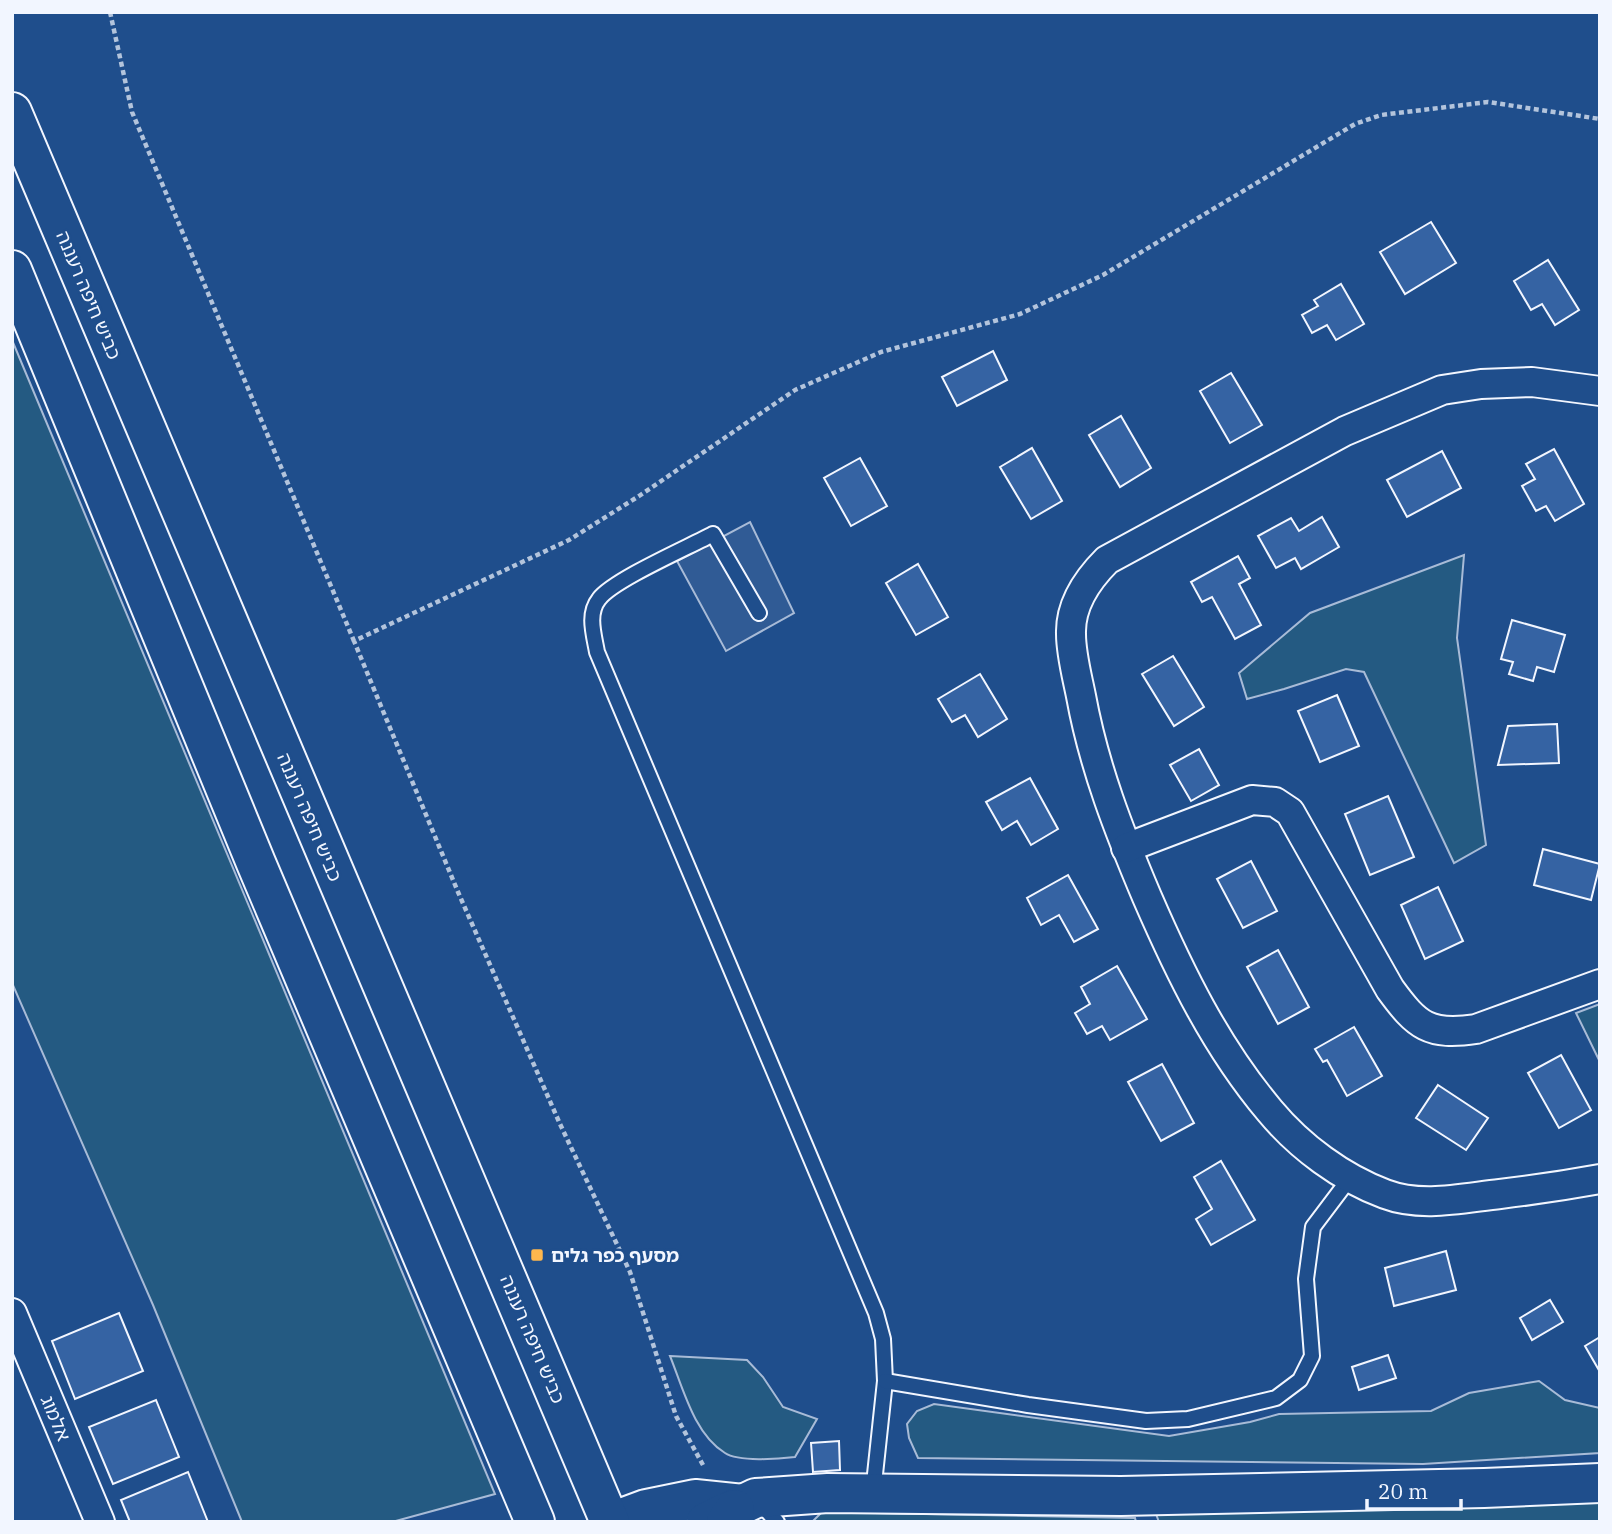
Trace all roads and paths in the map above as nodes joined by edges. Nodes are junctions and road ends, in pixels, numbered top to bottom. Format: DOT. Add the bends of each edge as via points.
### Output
graph roads {
  1 [pos="110,12"];
  2 [pos="12,112"];
  3 [pos="1600,119"];
  4 [pos="12,270"];
  5 [pos="1600,391"];
  6 [pos="759,613"];
  7 [pos="354,641"];
  8 [pos="1126,848"];
  9 [pos="1600,984"];
  10 [pos="1349,1178"];
  11 [pos="1600,1178"];
  12 [pos="12,1314"];
  13 [pos="885,1381"];
  14 [pos="706,1470"];
  15 [pos="1600,1483"];
  16 [pos="873,1494"];
  17 [pos="741,1513"];
  18 [pos="100,1522"];
  19 [pos="535,1522"];
  20 [pos="611,1522"];
  1 -- 7 [label="path" via="132,113"];
  2 -- 20 [label="main road, כביש חיפה רעננה"];
  3 -- 7 [label="path" via="1488,102 1381,115 1355,124 1103,275 1020,314 881,352 795,390 569,540"];
  4 -- 19 [label="main road"];
  5 -- 8 [label="street" via="1532,382 1442,390 1345,431 1107,560 1088,579 1075,604 1070,633 1101,782"];
  6 -- 13 [label="lane" via="713,534 614,585 597,599 591,621 597,652 876,1313 883,1339"];
  7 -- 14 [label="path" via="458,892 631,1272 676,1416"];
  8 -- 9 [label="street" via="1252,800 1275,802 1290,812 1390,989 1407,1012 1428,1028 1455,1032 1476,1028"];
  8 -- 10 [label="street" via="1175,962 1233,1061 1271,1113 1309,1150"];
  10 -- 11 [label="street" via="1387,1195 1419,1201 1565,1186"];
  10 -- 13 [label="lane" via="1313,1227 1306,1279 1312,1356 1300,1380 1276,1398 1188,1419 1146,1421"];
  12 -- 18 [label="street, אלמוג"];
  13 -- 16 [label="lane"];
  15 -- 16 [label="main road" via="1135,1496"];
  16 -- 17 [label="main road" via="828,1493"];
  17 -- 20 [label="main road" via="695,1499"];
}
